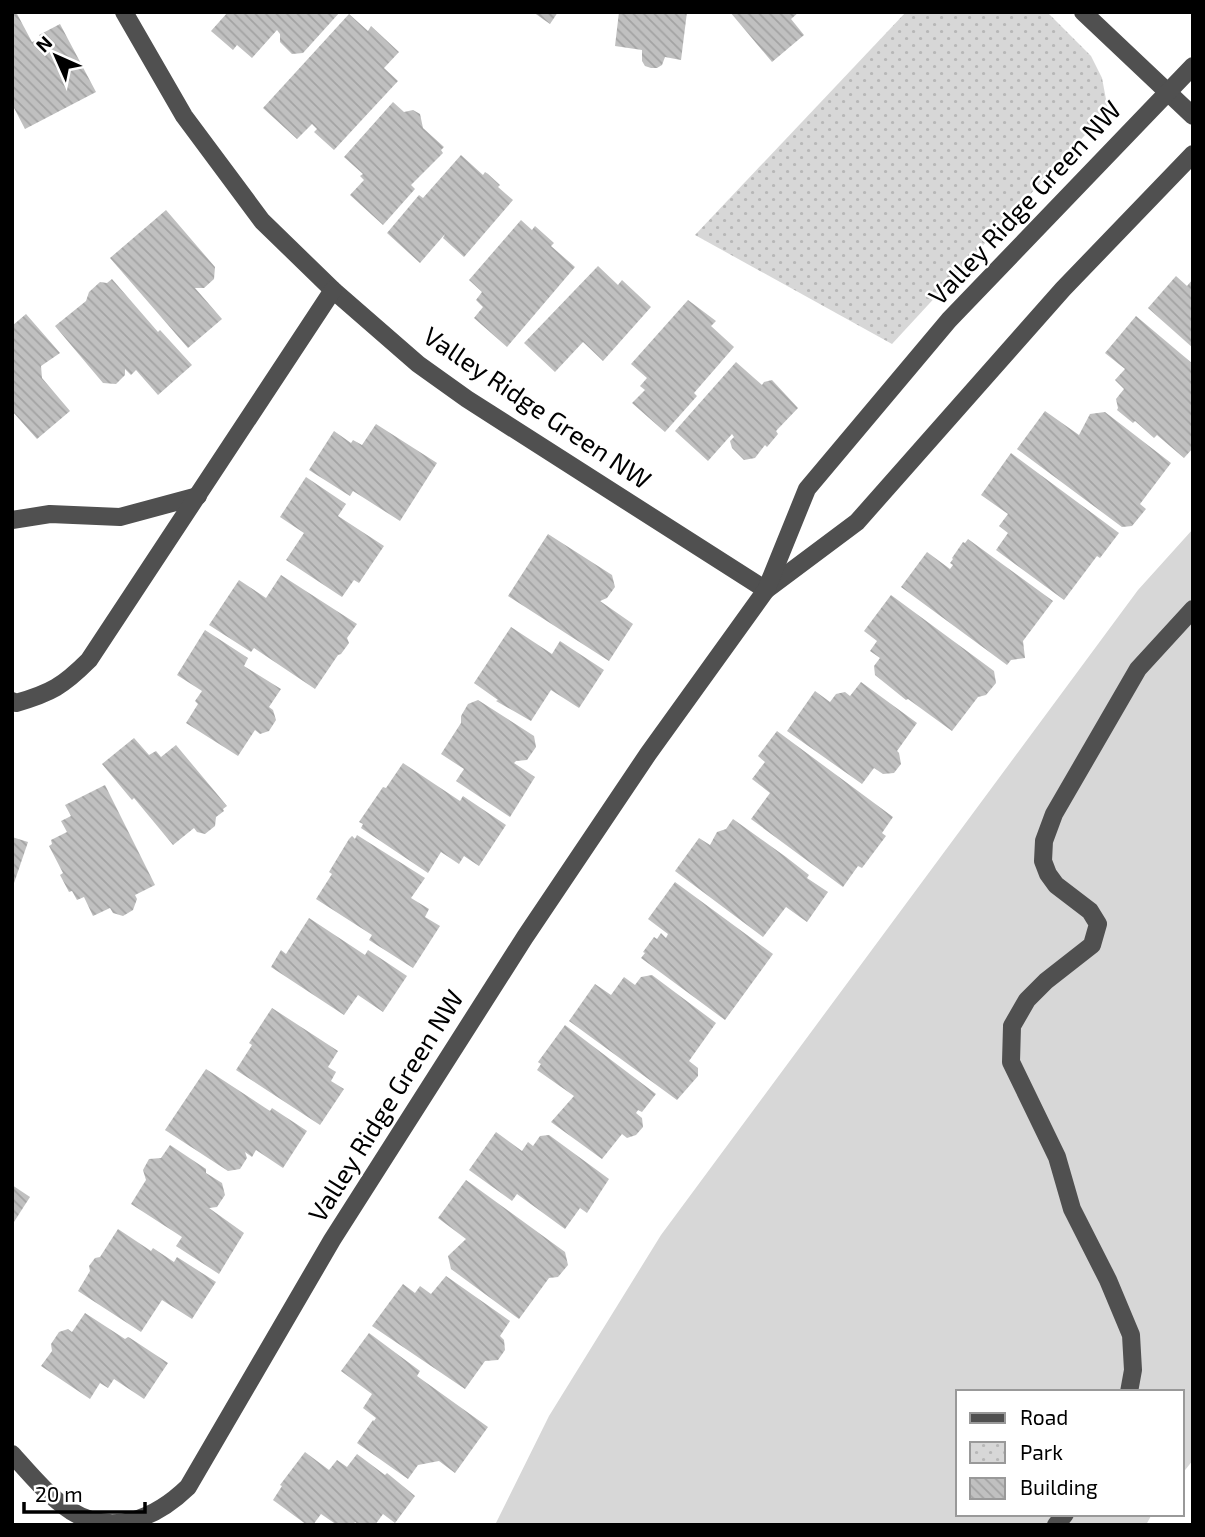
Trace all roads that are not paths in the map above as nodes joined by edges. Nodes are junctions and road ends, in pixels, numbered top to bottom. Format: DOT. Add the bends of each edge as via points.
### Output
graph roads {
  1 [pos="124,12"];
  2 [pos="1083,12"];
  3 [pos="1193,66"];
  4 [pos="1167,92"];
  5 [pos="1193,116"];
  6 [pos="1193,154"];
  7 [pos="333,290"];
  8 [pos="198,496"];
  9 [pos="12,520"];
  10 [pos="766,590"];
  11 [pos="1193,608"];
  12 [pos="12,701"];
  13 [pos="1129,1390"];
  14 [pos="12,1454"];
  1 -- 7 [label="street, Valley Ridge Green NW" via="184,116 262,221"];
  2 -- 4 [label="street"];
  3 -- 4 [label="street, Valley Ridge Green NW"];
  4 -- 5 [label="street"];
  4 -- 10 [label="street, Valley Ridge Green NW" via="949,320 807,489"];
  6 -- 10 [label="street, Valley Ridge Green NW" via="1063,289 857,522"];
  7 -- 8 [label="street"];
  7 -- 10 [label="street, Valley Ridge Green NW" via="418,364 467,399"];
  8 -- 9 [label="street" via="120,517 50,514"];
  8 -- 12 [label="street" via="89,660 66,683 44,695"];
  10 -- 14 [label="street, Valley Ridge Green NW" via="525,937 332,1240 188,1487 139,1520 93,1521 43,1489"];
  11 -- 13 [label="street" via="1138,669 1054,814 1044,841 1048,874 1090,911 1098,924 1092,945 1027,1000 1012,1026 1011,1062 1057,1157 1072,1209 1131,1335"];
}
